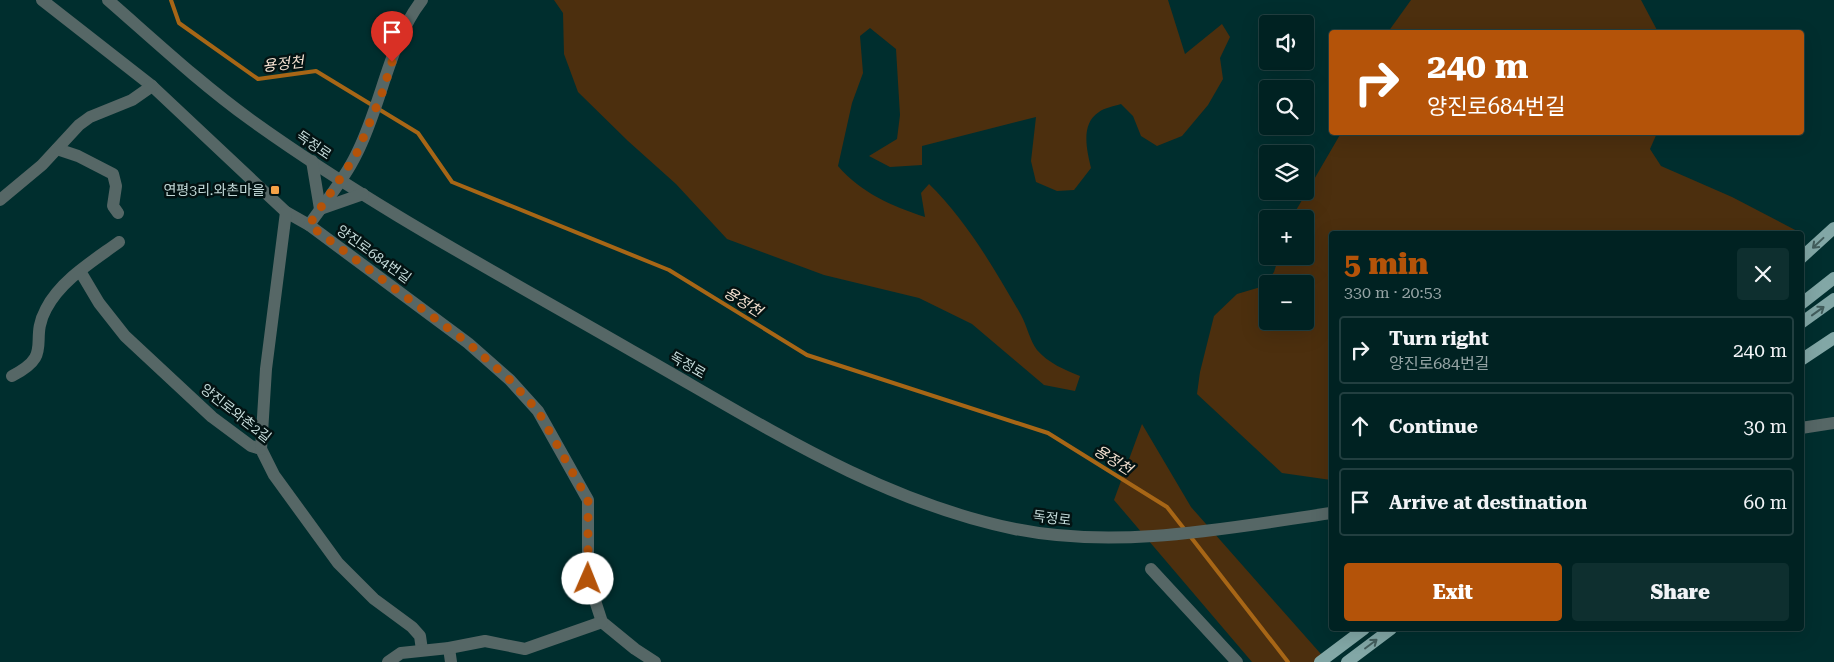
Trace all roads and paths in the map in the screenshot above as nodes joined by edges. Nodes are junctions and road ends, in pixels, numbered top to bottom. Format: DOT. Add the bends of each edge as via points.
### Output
graph roads {
  1 [pos="42,0"];
  2 [pos="108,0"];
  3 [pos="422,0"];
  4 [pos="152,86"];
  5 [pos="57,149"];
  6 [pos="312,161"];
  7 [pos="340,180"];
  8 [pos="363,194"];
  9 [pos="0,200"];
  10 [pos="320,209"];
  11 [pos="286,212"];
  12 [pos="118,214"];
  13 [pos="309,225"];
  14 [pos="1834,228"];
  15 [pos="119,242"];
  16 [pos="1804,255"];
  17 [pos="80,271"];
  18 [pos="1834,278"];
  19 [pos="1834,299"];
  20 [pos="1804,302"];
  21 [pos="1804,321"];
  22 [pos="1834,338"];
  23 [pos="1804,358"];
  24 [pos="12,376"];
  25 [pos="1834,423"];
  26 [pos="1804,428"];
  27 [pos="261,449"];
  28 [pos="1329,513"];
  29 [pos="1151,568"];
  30 [pos="602,622"];
  31 [pos="1361,631"];
  32 [pos="1388,631"];
  33 [pos="450,648"];
  34 [pos="422,650"];
  35 [pos="1349,661"];
  36 [pos="388,662"];
  37 [pos="451,662"];
  38 [pos="655,662"];
  39 [pos="1237,662"];
  40 [pos="1320,662"];
  1 -- 4 [label="street, 양진로684번길"];
  2 -- 6 [label="street, 독정로" via="221,97"];
  3 -- 7 [label="street" via="403,28 381,96 356,155"];
  4 -- 5 [label="street" via="132,100 90,117"];
  4 -- 11 [label="street, 양진로684번길"];
  5 -- 9 [label="street" via="29,178"];
  5 -- 12 [label="street" via="113,174 116,186 113,206"];
  6 -- 7 [label="street, 독정로"];
  6 -- 10 [label="street"];
  7 -- 8 [label="street, 독정로"];
  7 -- 10 [label="street"];
  8 -- 10 [label="street"];
  8 -- 28 [label="street, 독정로" via="852,474 913,500 970,518 1045,533 1106,537 1168,534"];
  10 -- 13 [label="street"];
  11 -- 13 [label="street, 양진로684번길"];
  11 -- 27 [label="street" via="266,369"];
  13 -- 30 [label="street, 양진로684번길" via="468,343 510,380 538,411 588,500 588,579"];
  14 -- 16 [label="main road, one-way"];
  15 -- 17 [label="street"];
  17 -- 24 [label="street" via="60,290 46,310 34,362"];
  17 -- 27 [label="street, 양진로와촌2길" via="98,303 125,336 212,417 251,446"];
  18 -- 20 [label="main road"];
  21 -- 19 [label="main road, one-way"];
  22 -- 23 [label="main road"];
  25 -- 26 [label="street"];
  27 -- 34 [label="street, 양진로와촌2길" via="274,475 338,563 374,599 412,627 420,636"];
  29 -- 39 [label="street"];
  30 -- 33 [label="street" via="525,649 484,641"];
  30 -- 38 [label="street"];
  31 -- 40 [label="main road"];
  35 -- 32 [label="main road, one-way"];
  33 -- 34 [label="street"];
  33 -- 37 [label="street"];
  34 -- 36 [label="street" via="401,652"];
}
